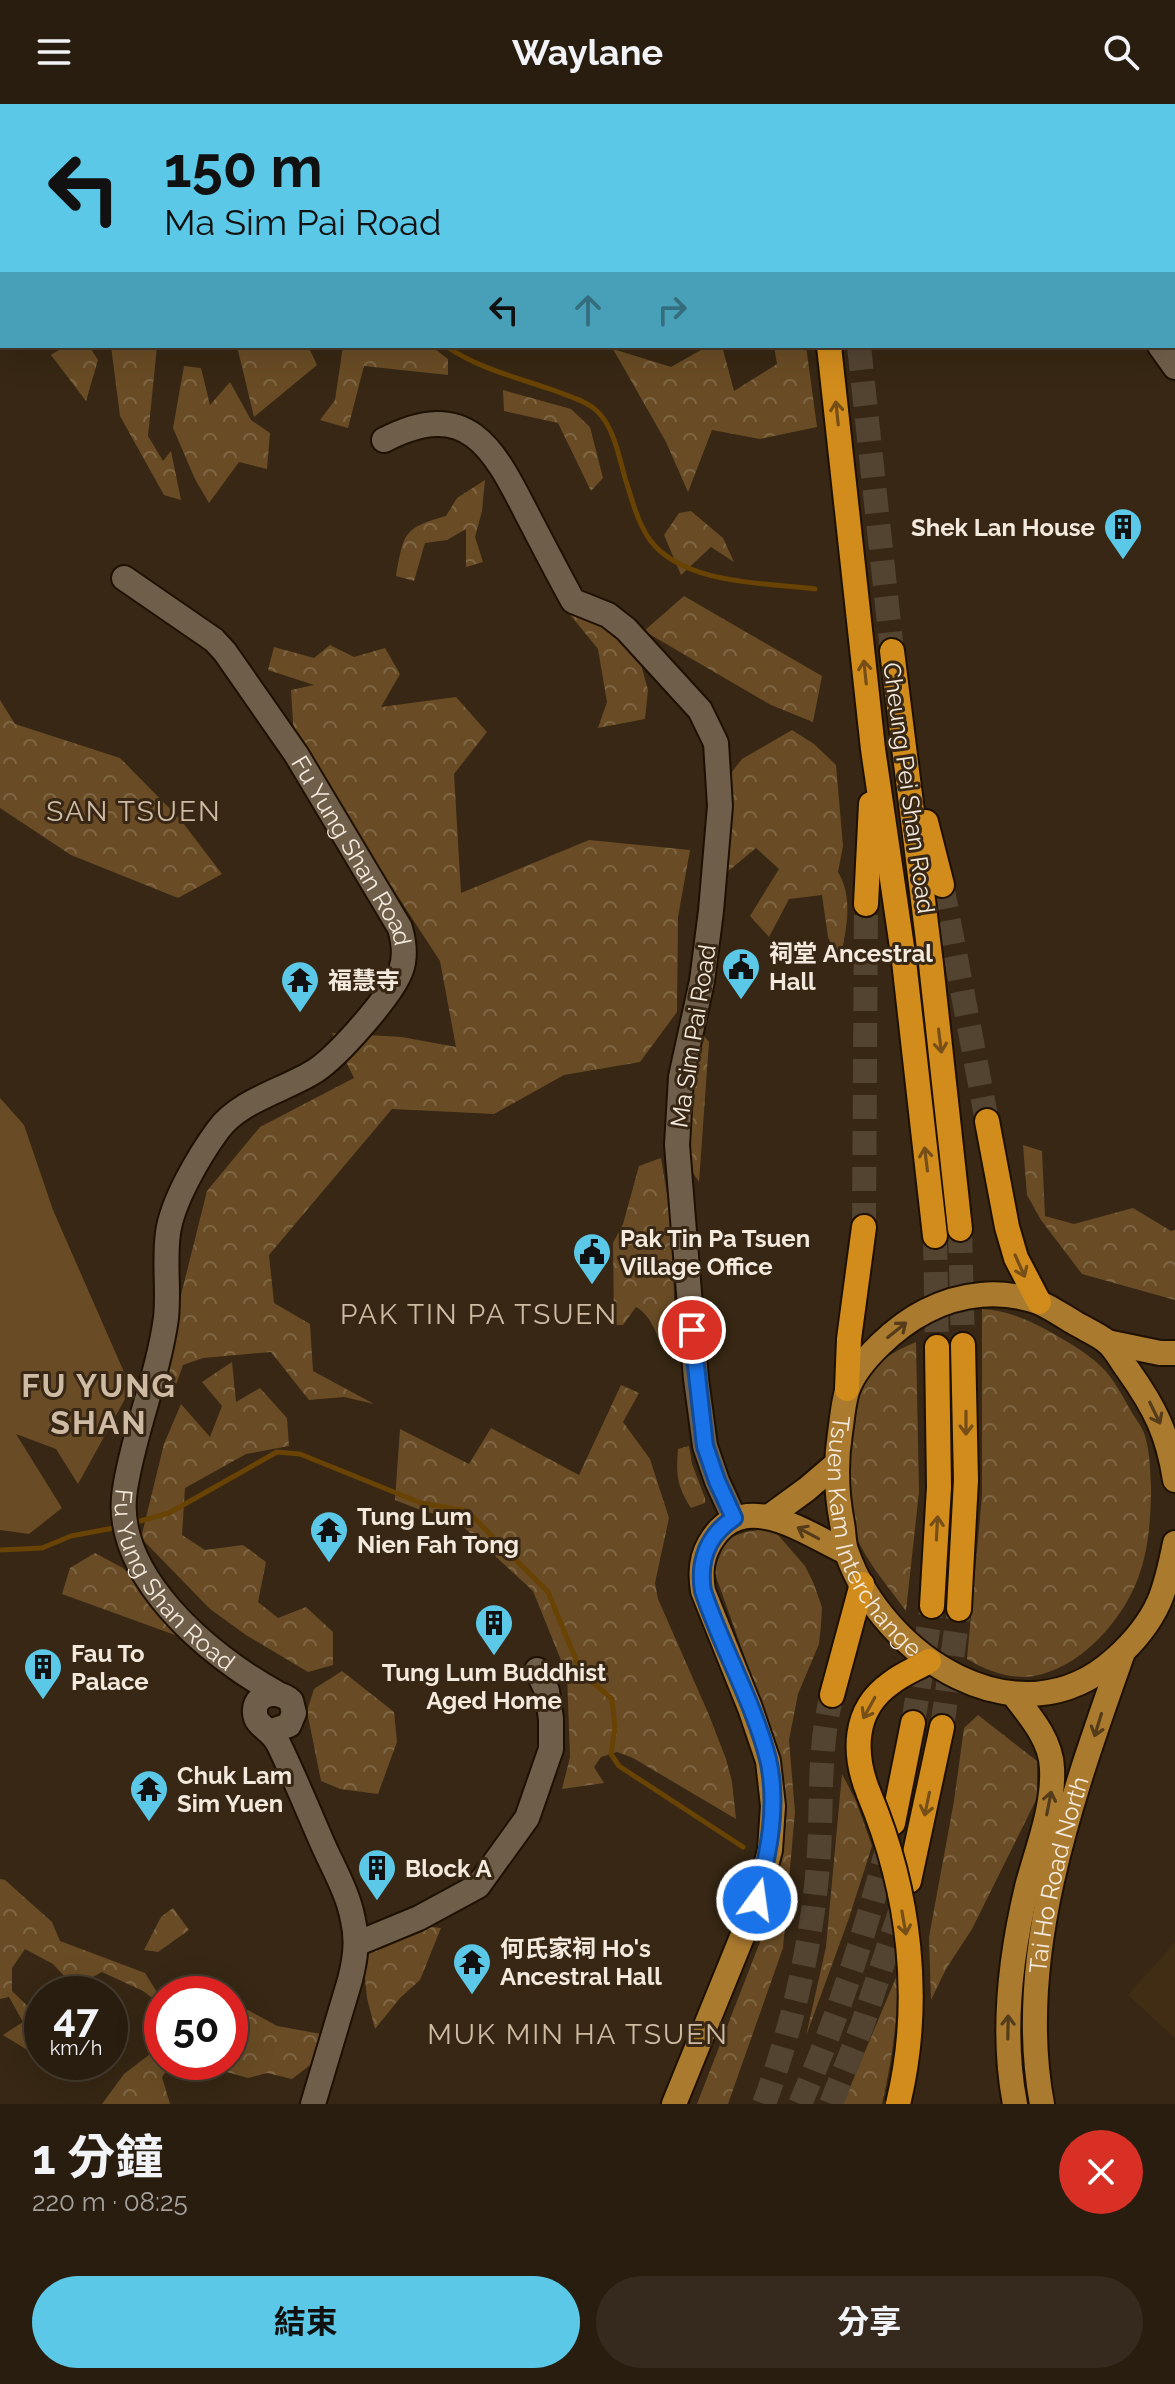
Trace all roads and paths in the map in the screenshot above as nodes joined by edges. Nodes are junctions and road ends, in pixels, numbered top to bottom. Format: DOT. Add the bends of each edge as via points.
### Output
graph roads {
  1 [pos="829,348"];
  2 [pos="1161,348"];
  3 [pos="1175,367"];
  4 [pos="384,440"];
  5 [pos="124,578"];
  6 [pos="892,651"];
  7 [pos="905,747"];
  8 [pos="873,749"];
  9 [pos="942,885"];
  10 [pos="866,904"];
  11 [pos="987,1121"];
  12 [pos="864,1227"];
  13 [pos="960,1229"];
  14 [pos="935,1236"];
  15 [pos="1039,1302"];
  16 [pos="1107,1342"];
  17 [pos="963,1345"];
  18 [pos="937,1347"];
  19 [pos="1175,1353"];
  20 [pos="847,1389"];
  21 [pos="1174,1462"];
  22 [pos="835,1465"];
  23 [pos="770,1516"];
  24 [pos="734,1518"];
  25 [pos="1175,1543"];
  26 [pos="846,1552"];
  27 [pos="862,1584"];
  28 [pos="1175,1605"];
  29 [pos="932,1606"];
  30 [pos="959,1609"];
  31 [pos="1152,1616"];
  32 [pos="1124,1651"];
  33 [pos="929,1661"];
  34 [pos="537,1670"];
  35 [pos="1013,1694"];
  36 [pos="832,1695"];
  37 [pos="265,1700"];
  38 [pos="913,1723"];
  39 [pos="942,1727"];
  40 [pos="278,1730"];
  41 [pos="893,1823"];
  42 [pos="1041,1880"];
  43 [pos="909,1881"];
  44 [pos="356,1944"];
  45 [pos="313,2104"];
  46 [pos="674,2104"];
  47 [pos="898,2104"];
  48 [pos="1015,2104"];
  49 [pos="1042,2104"];
  8 -- 1 [label="highway, Cheung Pei Shan Road, one-way"];
  2 -- 3 [label="street"];
  4 -- 24 [label="street, Ma Sim Pai Road" via="408,428 439,424 482,442 502,466 573,601 626,629 700,710 713,734 720,806 709,935 681,1077 677,1145 705,1446"];
  5 -- 37 [label="street, Fu Yung Shan Road" via="214,640 236,667 296,754 400,928 404,953 397,978 339,1051 314,1072 224,1123 177,1202 168,1233 166,1319 125,1489 126,1524 137,1558 171,1613"];
  6 -- 7 [label="highway, Cheung Pei Shan Road"];
  7 -- 9 [label="highway"];
  7 -- 13 [label="highway, Cheung Pei Shan Road, one-way"];
  8 -- 10 [label="highway"];
  14 -- 8 [label="highway, Cheung Pei Shan Road, one-way"];
  11 -- 15 [label="highway, one-way" via="1011,1244"];
  12 -- 20 [label="highway"];
  15 -- 16 [label="main road, Tsuen Kam Interchange"];
  20 -- 15 [label="main road, Tsuen Kam Interchange, one-way" via="886,1339 928,1310 975,1294"];
  16 -- 19 [label="main road"];
  16 -- 21 [label="main road, Tsuen Kam Interchange, one-way" via="1156,1411"];
  17 -- 30 [label="highway, one-way" via="966,1480"];
  29 -- 18 [label="highway, one-way" via="939,1487"];
  20 -- 22 [label="main road, Tsuen Kam Interchange"];
  22 -- 23 [label="main road"];
  22 -- 26 [label="main road, Tsuen Kam Interchange"];
  23 -- 24 [label="main road"];
  26 -- 23 [label="main road, one-way"];
  24 -- 46 [label="main road" via="708,1546 700,1576 768,1761 770,1850 757,1900"];
  25 -- 31 [label="main road, Tsuen Kam Interchange"];
  26 -- 27 [label="main road, Tsuen Kam Interchange"];
  27 -- 33 [label="main road, Tsuen Kam Interchange" via="894,1629"];
  27 -- 36 [label="highway"];
  28 -- 31 [label="main road"];
  31 -- 32 [label="main road, Tsuen Kam Interchange"];
  32 -- 35 [label="main road, Tsuen Kam Interchange" via="1083,1682"];
  32 -- 42 [label="main road, Tai Ho Road North, one-way"];
  33 -- 35 [label="main road, Tsuen Kam Interchange" via="962,1680"];
  33 -- 47 [label="highway, one-way, bridge" via="874,1698 859,1736 858,1754 891,1857 910,1957 910,2034"];
  34 -- 44 [label="street" via="547,1691 551,1749 527,1818 478,1886"];
  42 -- 35 [label="main road, Tai Ho Road North, one-way" via="1052,1766 1039,1730"];
  37 -- 40 [label="street, Fu Yung Shan Road" via="255,1713 260,1725"];
  37 -- 40 [label="street, Fu Yung Shan Road" via="286,1697 293,1707 292,1719"];
  38 -- 41 [label="highway"];
  39 -- 43 [label="highway, one-way"];
  40 -- 44 [label="street, Fu Yung Shan Road" via="349,1904"];
  48 -- 42 [label="main road, Tai Ho Road North, one-way" via="1008,2071 1016,1933"];
  42 -- 49 [label="main road, Tai Ho Road North" via="1034,2020"];
  44 -- 45 [label="street, Fu Yung Shan Road"];
}
